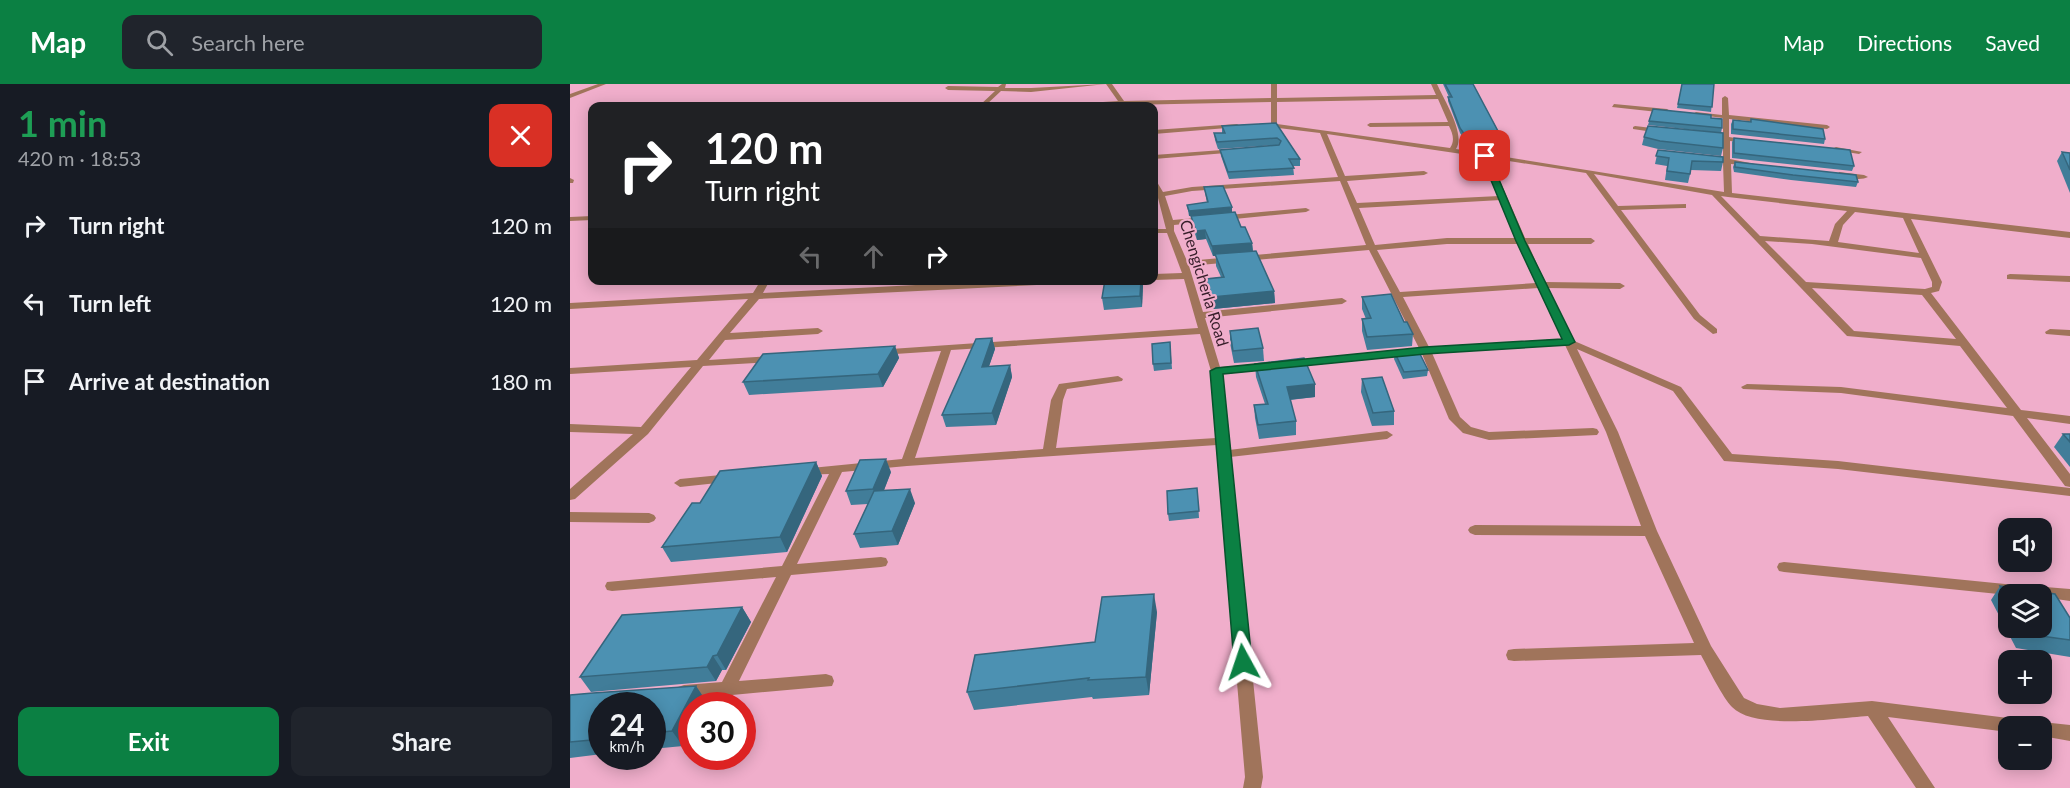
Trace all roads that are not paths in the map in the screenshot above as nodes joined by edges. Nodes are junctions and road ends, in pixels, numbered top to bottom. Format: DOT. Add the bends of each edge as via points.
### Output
graph roads {
  1 [pos="603,84"];
  2 [pos="1103,84"];
  3 [pos="1109,84"];
  4 [pos="1274,84"];
  5 [pos="1434,84"];
  6 [pos="1003,86"];
  7 [pos="592,88"];
  8 [pos="948,88"];
  9 [pos="570,90"];
  10 [pos="1031,90"];
  11 [pos="570,96"];
  12 [pos="1440,97"];
  13 [pos="1725,98"];
  14 [pos="1275,99"];
  15 [pos="986,102"];
  16 [pos="1031,102"];
  17 [pos="1121,102"];
  18 [pos="1158,104"];
  19 [pos="1614,106"];
  20 [pos="1681,113"];
  21 [pos="1692,114"];
  22 [pos="1725,117"];
  23 [pos="1370,124"];
  24 [pos="1451,124"];
  25 [pos="1274,125"];
  26 [pos="1245,126"];
  27 [pos="1255,126"];
  28 [pos="1827,127"];
  29 [pos="1635,128"];
  30 [pos="1158,132"];
  31 [pos="1323,132"];
  32 [pos="1669,132"];
  33 [pos="1703,136"];
  34 [pos="1726,138"];
  35 [pos="1759,141"];
  36 [pos="1826,148"];
  37 [pos="1243,151"];
  38 [pos="1451,152"];
  39 [pos="1859,152"];
  40 [pos="1485,156"];
  41 [pos="1158,157"];
  42 [pos="1695,158"];
  43 [pos="1726,161"];
  44 [pos="1761,165"];
  45 [pos="1588,171"];
  46 [pos="1424,173"];
  47 [pos="1829,173"];
  48 [pos="1340,177"];
  49 [pos="1864,177"];
  50 [pos="1158,192"];
  51 [pos="1714,193"];
  52 [pos="1728,195"];
  53 [pos="1158,197"];
  54 [pos="1502,198"];
  55 [pos="1353,206"];
  56 [pos="1683,206"];
  57 [pos="1618,208"];
  58 [pos="1854,209"];
  59 [pos="1306,210"];
  60 [pos="1906,216"];
  61 [pos="588,218"];
  62 [pos="570,219"];
  63 [pos="1170,227"];
  64 [pos="1158,230"];
  65 [pos="2070,235"];
  66 [pos="1757,238"];
  67 [pos="1521,241"];
  68 [pos="1591,241"];
  69 [pos="1833,243"];
  70 [pos="1371,246"];
  71 [pos="1925,256"];
  72 [pos="1186,270"];
  73 [pos="1158,276"];
  74 [pos="2010,277"];
  75 [pos="2070,279"];
  76 [pos="763,285"];
  77 [pos="977,285"];
  78 [pos="1541,285"];
  79 [pos="1802,285"];
  80 [pos="1620,286"];
  81 [pos="1925,292"];
  82 [pos="1396,295"];
  83 [pos="756,296"];
  84 [pos="1342,301"];
  85 [pos="570,306"];
  86 [pos="1198,316"];
  87 [pos="818,331"];
  88 [pos="1202,331"];
  89 [pos="1713,331"];
  90 [pos="2050,332"];
  91 [pos="2070,333"];
  92 [pos="722,337"];
  93 [pos="1569,342"];
  94 [pos="1965,343"];
  95 [pos="947,348"];
  96 [pos="1425,350"];
  97 [pos="865,353"];
  98 [pos="782,359"];
  99 [pos="699,364"];
  100 [pos="570,371"];
  101 [pos="1216,371"];
  102 [pos="1118,379"];
  103 [pos="1747,387"];
  104 [pos="2021,415"];
  105 [pos="2070,420"];
  106 [pos="570,428"];
  107 [pos="644,432"];
  108 [pos="1593,432"];
  109 [pos="1387,435"];
  110 [pos="1223,448"];
  111 [pos="1049,452"];
  112 [pos="907,462"];
  113 [pos="838,468"];
  114 [pos="791,473"];
  115 [pos="747,477"];
  116 [pos="680,483"];
  117 [pos="2070,483"];
  118 [pos="2070,492"];
  119 [pos="570,496"];
  120 [pos="570,517"];
  121 [pos="649,518"];
  122 [pos="1475,530"];
  123 [pos="1650,531"];
  124 [pos="881,562"];
  125 [pos="1784,567"];
  126 [pos="788,568"];
  127 [pos="612,586"];
  128 [pos="2070,595"];
  129 [pos="1705,649"];
  130 [pos="1514,655"];
  131 [pos="826,681"];
  132 [pos="727,688"];
  133 [pos="725,692"];
  134 [pos="671,693"];
  135 [pos="1872,708"];
  136 [pos="1998,724"];
  137 [pos="2052,730"];
  138 [pos="2070,733"];
  139 [pos="1252,788"];
  140 [pos="1926,788"];
  1 -- 7 [label="street"];
  2 -- 10 [label="street"];
  3 -- 17 [label="street"];
  4 -- 14 [label="street"];
  5 -- 12 [label="street"];
  6 -- 8 [label="street"];
  6 -- 10 [label="street"];
  6 -- 15 [label="street"];
  7 -- 9 [label="street"];
  7 -- 11 [label="street"];
  10 -- 16 [label="street"];
  12 -- 14 [label="street"];
  12 -- 24 [label="street"];
  13 -- 22 [label="street"];
  14 -- 18 [label="street"];
  14 -- 25 [label="street"];
  19 -- 20 [label="street"];
  21 -- 22 [label="street"];
  22 -- 28 [label="street"];
  22 -- 34 [label="street"];
  23 -- 24 [label="street"];
  24 -- 38 [label="street" via="1456,144"];
  25 -- 27 [label="street"];
  25 -- 31 [label="street"];
  26 -- 30 [label="street"];
  29 -- 32 [label="street"];
  31 -- 38 [label="street"];
  31 -- 48 [label="street"];
  33 -- 34 [label="street"];
  34 -- 35 [label="street"];
  34 -- 43 [label="street"];
  36 -- 39 [label="street"];
  37 -- 41 [label="street"];
  38 -- 40 [label="street"];
  40 -- 45 [label="street"];
  40 -- 54 [label="street"];
  42 -- 43 [label="street"];
  43 -- 44 [label="street"];
  43 -- 52 [label="street"];
  45 -- 51 [label="street"];
  45 -- 57 [label="street"];
  46 -- 48 [label="street"];
  47 -- 49 [label="street"];
  48 -- 50 [label="street"];
  48 -- 55 [label="street"];
  51 -- 52 [label="street"];
  51 -- 66 [label="street"];
  52 -- 58 [label="street"];
  53 -- 63 [label="street, Chengicherla Road"];
  54 -- 55 [label="street"];
  54 -- 67 [label="street"];
  55 -- 70 [label="street"];
  56 -- 57 [label="street"];
  57 -- 89 [label="street" via="1691,309"];
  58 -- 60 [label="street"];
  58 -- 69 [label="street" via="1839,224"];
  59 -- 63 [label="street"];
  60 -- 65 [label="street"];
  60 -- 71 [label="street"];
  61 -- 62 [label="street"];
  63 -- 64 [label="street"];
  63 -- 72 [label="street, Chengicherla Road"];
  66 -- 69 [label="street"];
  66 -- 79 [label="street"];
  67 -- 68 [label="street"];
  67 -- 70 [label="street"];
  67 -- 78 [label="street"];
  69 -- 71 [label="street"];
  70 -- 72 [label="street"];
  70 -- 82 [label="street"];
  71 -- 81 [label="street" via="1937,282 1936,289"];
  72 -- 73 [label="street"];
  72 -- 86 [label="street, Chengicherla Road"];
  74 -- 75 [label="street"];
  76 -- 83 [label="street"];
  77 -- 83 [label="street"];
  78 -- 80 [label="street"];
  78 -- 82 [label="street"];
  78 -- 93 [label="street"];
  79 -- 81 [label="street"];
  79 -- 94 [label="street" via="1851,334"];
  81 -- 94 [label="street"];
  82 -- 96 [label="street"];
  83 -- 85 [label="street"];
  83 -- 92 [label="street"];
  84 -- 86 [label="street"];
  86 -- 88 [label="street, Chengicherla Road"];
  87 -- 92 [label="street"];
  88 -- 95 [label="street"];
  88 -- 101 [label="street, Chengicherla Road"];
  90 -- 91 [label="street"];
  92 -- 99 [label="street"];
  93 -- 96 [label="street"];
  93 -- 118 [label="street" via="1677,389 1728,458 1838,465"];
  93 -- 123 [label="street" via="1612,432"];
  94 -- 104 [label="street"];
  95 -- 97 [label="street"];
  95 -- 112 [label="street"];
  96 -- 101 [label="street"];
  96 -- 108 [label="street" via="1455,419 1467,430 1489,436"];
  98 -- 99 [label="street"];
  99 -- 100 [label="street"];
  99 -- 107 [label="street"];
  101 -- 110 [label="street, Chengicherla Road"];
  102 -- 111 [label="street" via="1063,386"];
  103 -- 104 [label="street" via="1841,390"];
  104 -- 105 [label="street"];
  104 -- 117 [label="street"];
  106 -- 107 [label="street"];
  107 -- 119 [label="street"];
  109 -- 110 [label="street"];
  110 -- 111 [label="street"];
  110 -- 139 [label="street, Chengicherla Road"];
  111 -- 112 [label="street"];
  112 -- 113 [label="street"];
  113 -- 114 [label="street"];
  113 -- 126 [label="street"];
  115 -- 116 [label="street"];
  120 -- 121 [label="street"];
  122 -- 123 [label="street"];
  123 -- 129 [label="street"];
  124 -- 126 [label="street"];
  125 -- 128 [label="street"];
  126 -- 127 [label="street"];
  126 -- 132 [label="street"];
  129 -- 130 [label="street"];
  129 -- 135 [label="street" via="1738,703 1755,711 1780,715"];
  131 -- 132 [label="street"];
  132 -- 133 [label="street"];
  132 -- 134 [label="street"];
  135 -- 136 [label="street"];
  135 -- 140 [label="street"];
  137 -- 138 [label="street"];
}
